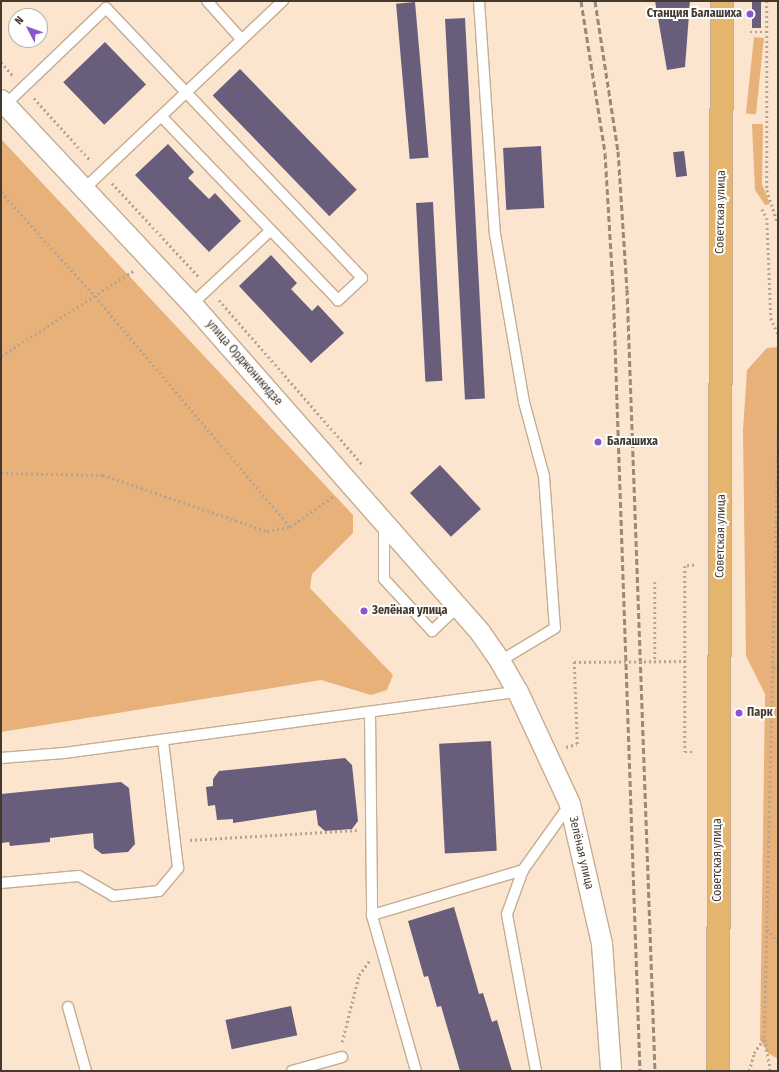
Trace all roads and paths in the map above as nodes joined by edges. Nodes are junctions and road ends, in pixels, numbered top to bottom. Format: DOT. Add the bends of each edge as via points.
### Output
graph roads {
  1 [pos="207,1"];
  2 [pos="283,1"];
  3 [pos="479,1"];
  4 [pos="722,1"];
  5 [pos="767,1"];
  6 [pos="750,32"];
  7 [pos="767,32"];
  8 [pos="242,40"];
  9 [pos="186,92"];
  10 [pos="3,103"];
  11 [pos="161,116"];
  12 [pos="84,188"];
  13 [pos="1,192"];
  14 [pos="762,209"];
  15 [pos="778,223"];
  16 [pos="271,230"];
  17 [pos="151,260"];
  18 [pos="94,296"];
  19 [pos="192,304"];
  20 [pos="778,334"];
  21 [pos="1,356"];
  22 [pos="778,422"];
  23 [pos="1,473"];
  24 [pos="349,485"];
  25 [pos="384,523"];
  26 [pos="290,527"];
  27 [pos="694,565"];
  28 [pos="655,582"];
  29 [pos="458,607"];
  30 [pos="480,632"];
  31 [pos="500,661"];
  32 [pos="686,661"];
  33 [pos="655,662"];
  34 [pos="778,664"];
  35 [pos="773,666"];
  36 [pos="778,670"];
  37 [pos="518,692"];
  38 [pos="370,712"];
  39 [pos="163,740"];
  40 [pos="577,744"];
  41 [pos="695,752"];
  42 [pos="1,758"];
  43 [pos="570,804"];
  44 [pos="371,829"];
  45 [pos="175,841"];
  46 [pos="523,870"];
  47 [pos="1,883"];
  48 [pos="372,915"];
  49 [pos="766,928"];
  50 [pos="778,942"];
  51 [pos="380,944"];
  52 [pos="68,1007"];
  53 [pos="764,1038"];
  54 [pos="342,1057"];
  55 [pos="86,1071"];
  56 [pos="292,1071"];
  57 [pos="416,1071"];
  58 [pos="536,1071"];
  59 [pos="611,1071"];
  60 [pos="718,1071"];
  61 [pos="749,1071"];
  62 [pos="770,1071"];
  1 -- 8 [label="lane"];
  2 -- 8 [label="lane"];
  3 -- 31 [label="lane" via="495,234 524,402 544,476 555,628"];
  4 -- 60 [label="main road, Советская улица"];
  5 -- 7 [label="path"];
  6 -- 7 [label="path"];
  7 -- 15 [label="path" via="767,190"];
  8 -- 9 [label="lane"];
  9 -- 10 [label="lane" via="106,8"];
  9 -- 11 [label="lane"];
  9 -- 16 [label="lane" via="362,278 338,300"];
  10 -- 12 [label="street, улица Орджоникидзе"];
  11 -- 12 [label="lane"];
  11 -- 16 [label="lane"];
  12 -- 17 [label="street, улица Орджоникидзе"];
  13 -- 18 [label="path"];
  14 -- 20 [label="path" via="767,218 771,318"];
  16 -- 19 [label="lane"];
  17 -- 18 [label="path"];
  17 -- 19 [label="street, улица Орджоникидзе"];
  18 -- 21 [label="path"];
  18 -- 26 [label="path"];
  19 -- 24 [label="street, улица Орджоникидзе"];
  22 -- 35 [label="path"];
  23 -- 26 [label="path" via="103,475 267,531"];
  24 -- 25 [label="street, улица Орджоникидзе"];
  24 -- 26 [label="path"];
  25 -- 29 [label="street, улица Орджоникидзе"];
  25 -- 29 [label="lane" via="384,579 432,631"];
  27 -- 32 [label="path" via="685,566"];
  28 -- 33 [label="path"];
  29 -- 30 [label="street, улица Орджоникидзе"];
  30 -- 31 [label="street, Зелёная улица"];
  31 -- 37 [label="street, Зелёная улица"];
  32 -- 33 [label="path, bridge"];
  32 -- 41 [label="path" via="685,752"];
  33 -- 40 [label="path, bridge" via="574,662"];
  34 -- 35 [label="path"];
  35 -- 36 [label="path"];
  35 -- 49 [label="path"];
  37 -- 38 [label="lane"];
  37 -- 43 [label="street, Зелёная улица"];
  38 -- 39 [label="lane"];
  38 -- 44 [label="lane"];
  39 -- 42 [label="lane"];
  39 -- 45 [label="lane"];
  43 -- 46 [label="lane"];
  43 -- 59 [label="street, Зелёная улица" via="602,944"];
  44 -- 45 [label="path"];
  44 -- 48 [label="lane"];
  45 -- 47 [label="lane" via="178,868 159,891 113,896 78,876"];
  46 -- 48 [label="lane"];
  46 -- 58 [label="lane" via="507,914"];
  48 -- 51 [label="lane"];
  49 -- 50 [label="path"];
  49 -- 53 [label="path"];
  51 -- 54 [label="path" via="359,975 343,1031"];
  51 -- 57 [label="lane"];
  52 -- 55 [label="lane"];
  53 -- 61 [label="path" via="754,1053"];
  53 -- 62 [label="path"];
  54 -- 56 [label="lane"];
}
